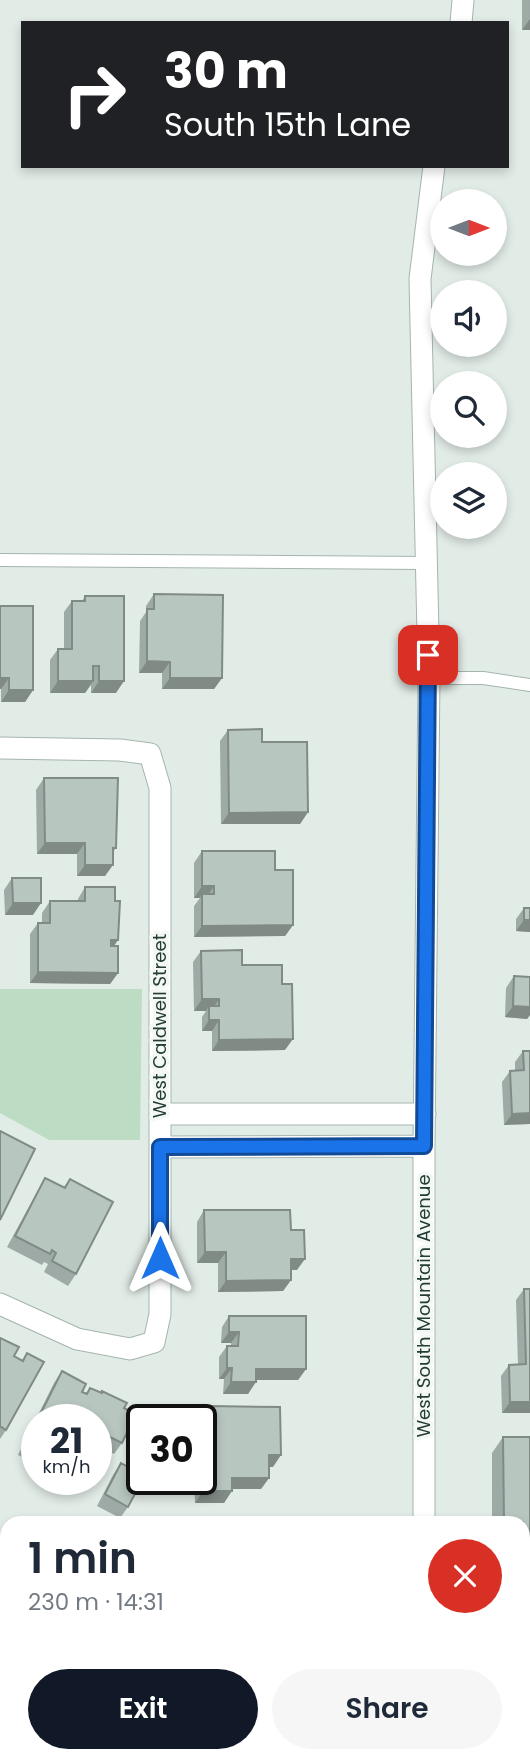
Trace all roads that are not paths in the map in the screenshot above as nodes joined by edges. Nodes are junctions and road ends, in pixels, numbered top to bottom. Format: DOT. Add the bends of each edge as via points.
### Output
graph roads {
  1 [pos="463,0"];
  2 [pos="461,21"];
  3 [pos="434,168"];
  4 [pos="0,560"];
  5 [pos="426,563"];
  6 [pos="429,678"];
  7 [pos="530,685"];
  8 [pos="0,748"];
  9 [pos="311,1114"];
  10 [pos="425,1114"];
  11 [pos="160,1115"];
  12 [pos="311,1146"];
  13 [pos="424,1146"];
  14 [pos="160,1147"];
  15 [pos="0,1304"];
  16 [pos="424,1516"];
  1 -- 2 [label="street"];
  3 -- 5 [label="street, West South Mountain Avenue" via="420,279"];
  4 -- 5 [label="lane"];
  5 -- 6 [label="street, West South Mountain Avenue"];
  6 -- 7 [label="lane" via="483,678"];
  6 -- 10 [label="street, West South Mountain Avenue"];
  8 -- 11 [label="street, West Caldwell Street" via="150,754 160,788"];
  9 -- 10 [label="street"];
  9 -- 11 [label="street"];
  9 -- 12 [label="street"];
  10 -- 13 [label="street, West South Mountain Avenue"];
  11 -- 14 [label="street, West Caldwell Street"];
  12 -- 13 [label="street"];
  12 -- 14 [label="street"];
  13 -- 16 [label="street, West South Mountain Avenue"];
  14 -- 15 [label="street, West Caldwell Street" via="160,1314 154,1342 130,1349 77,1339"];
}
